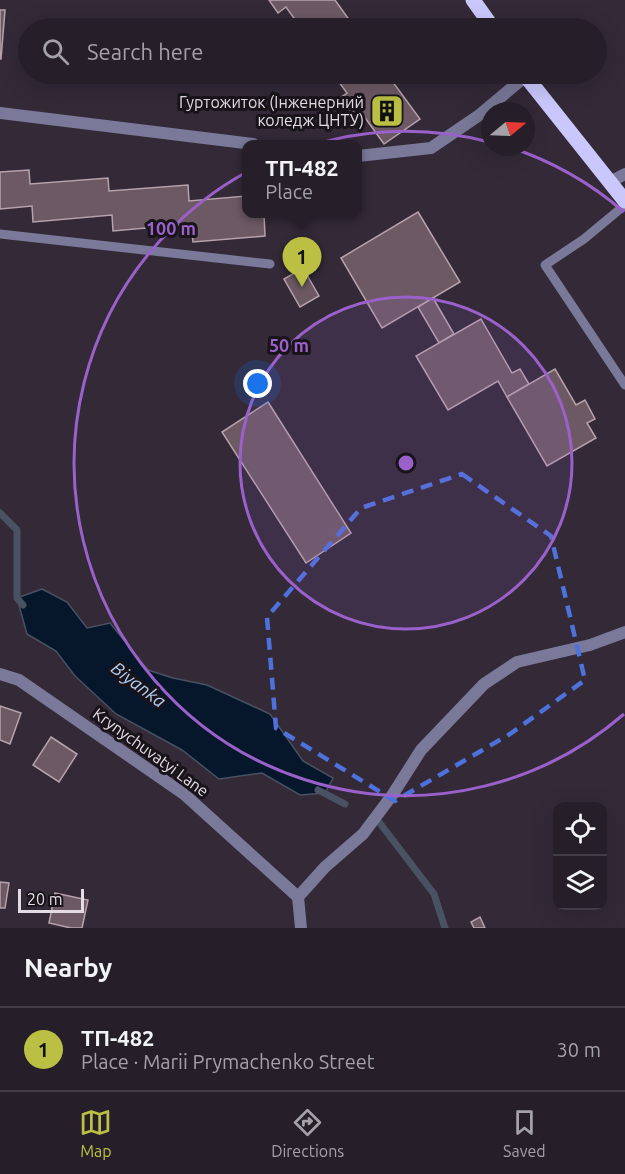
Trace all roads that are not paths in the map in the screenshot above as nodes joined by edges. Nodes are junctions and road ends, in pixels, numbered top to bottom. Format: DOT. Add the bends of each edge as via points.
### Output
graph roads {
  1 [pos="473,0"];
  2 [pos="486,18"];
  3 [pos="515,84"];
  4 [pos="532,84"];
  5 [pos="0,113"];
  6 [pos="242,143"];
  7 [pos="362,155"];
  8 [pos="625,174"];
  9 [pos="610,182"];
  10 [pos="625,203"];
  11 [pos="0,234"];
  12 [pos="270,264"];
  13 [pos="625,385"];
  14 [pos="625,632"];
  15 [pos="0,674"];
  16 [pos="298,897"];
  17 [pos="301,928"];
  1 -- 2 [label="main road"];
  3 -- 7 [label="street" via="478,116 431,148"];
  4 -- 9 [label="main road"];
  5 -- 6 [label="street"];
  8 -- 9 [label="street"];
  9 -- 10 [label="main road"];
  10 -- 13 [label="lane" via="585,239 545,264"];
  11 -- 12 [label="lane"];
  14 -- 16 [label="street" via="590,645 517,662 484,684 421,750 363,834"];
  15 -- 16 [label="street, Krynychuvatyi Lane" via="20,680 184,794"];
  16 -- 17 [label="street"];
}
